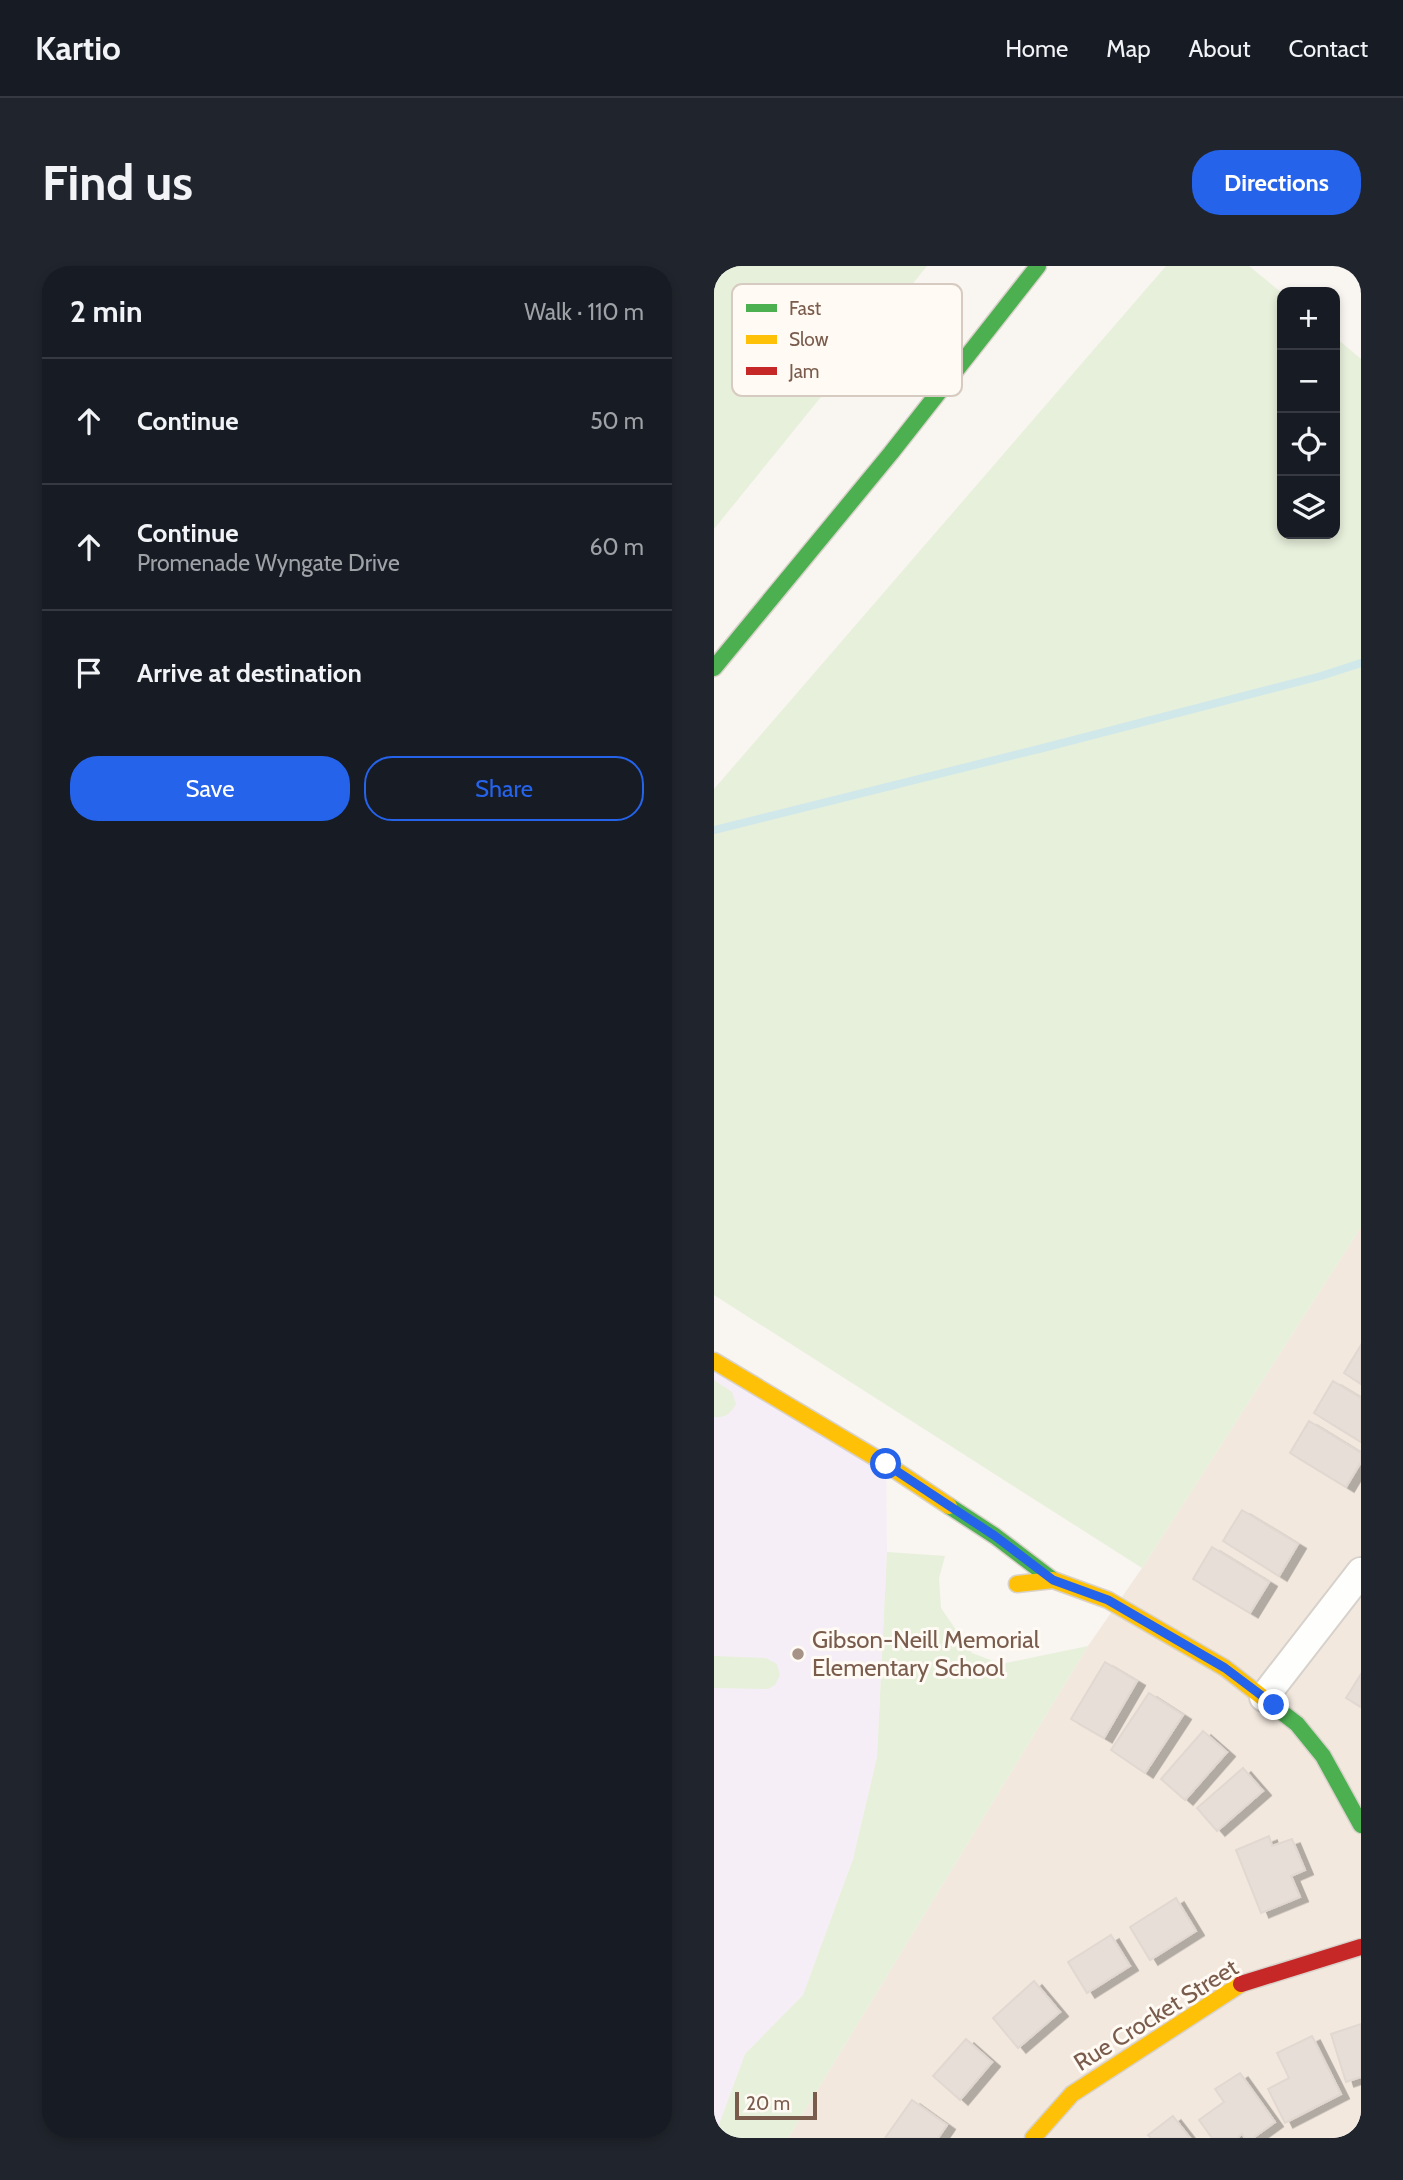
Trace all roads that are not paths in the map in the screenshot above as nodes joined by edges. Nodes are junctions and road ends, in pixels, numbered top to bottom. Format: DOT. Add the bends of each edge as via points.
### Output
graph roads {
  1 [pos="1038,266"];
  2 [pos="962,363"];
  3 [pos="936,396"];
  4 [pos="714,668"];
  5 [pos="714,1360"];
  6 [pos="1361,1572"];
  7 [pos="1053,1580"];
  8 [pos="1017,1584"];
  9 [pos="1264,1697"];
  10 [pos="1361,1825"];
  11 [pos="1361,1947"];
  12 [pos="1032,2138"];
  1 -- 2 [label="street"];
  3 -- 4 [label="street"];
  5 -- 7 [label="street" via="886,1464"];
  6 -- 9 [label="street"];
  7 -- 8 [label="street"];
  7 -- 9 [label="street" via="1108,1600 1225,1668"];
  9 -- 10 [label="street" via="1297,1724 1322,1756"];
  11 -- 12 [label="street, Rue Crocket Street" via="1239,1985 1072,2094"];
}
